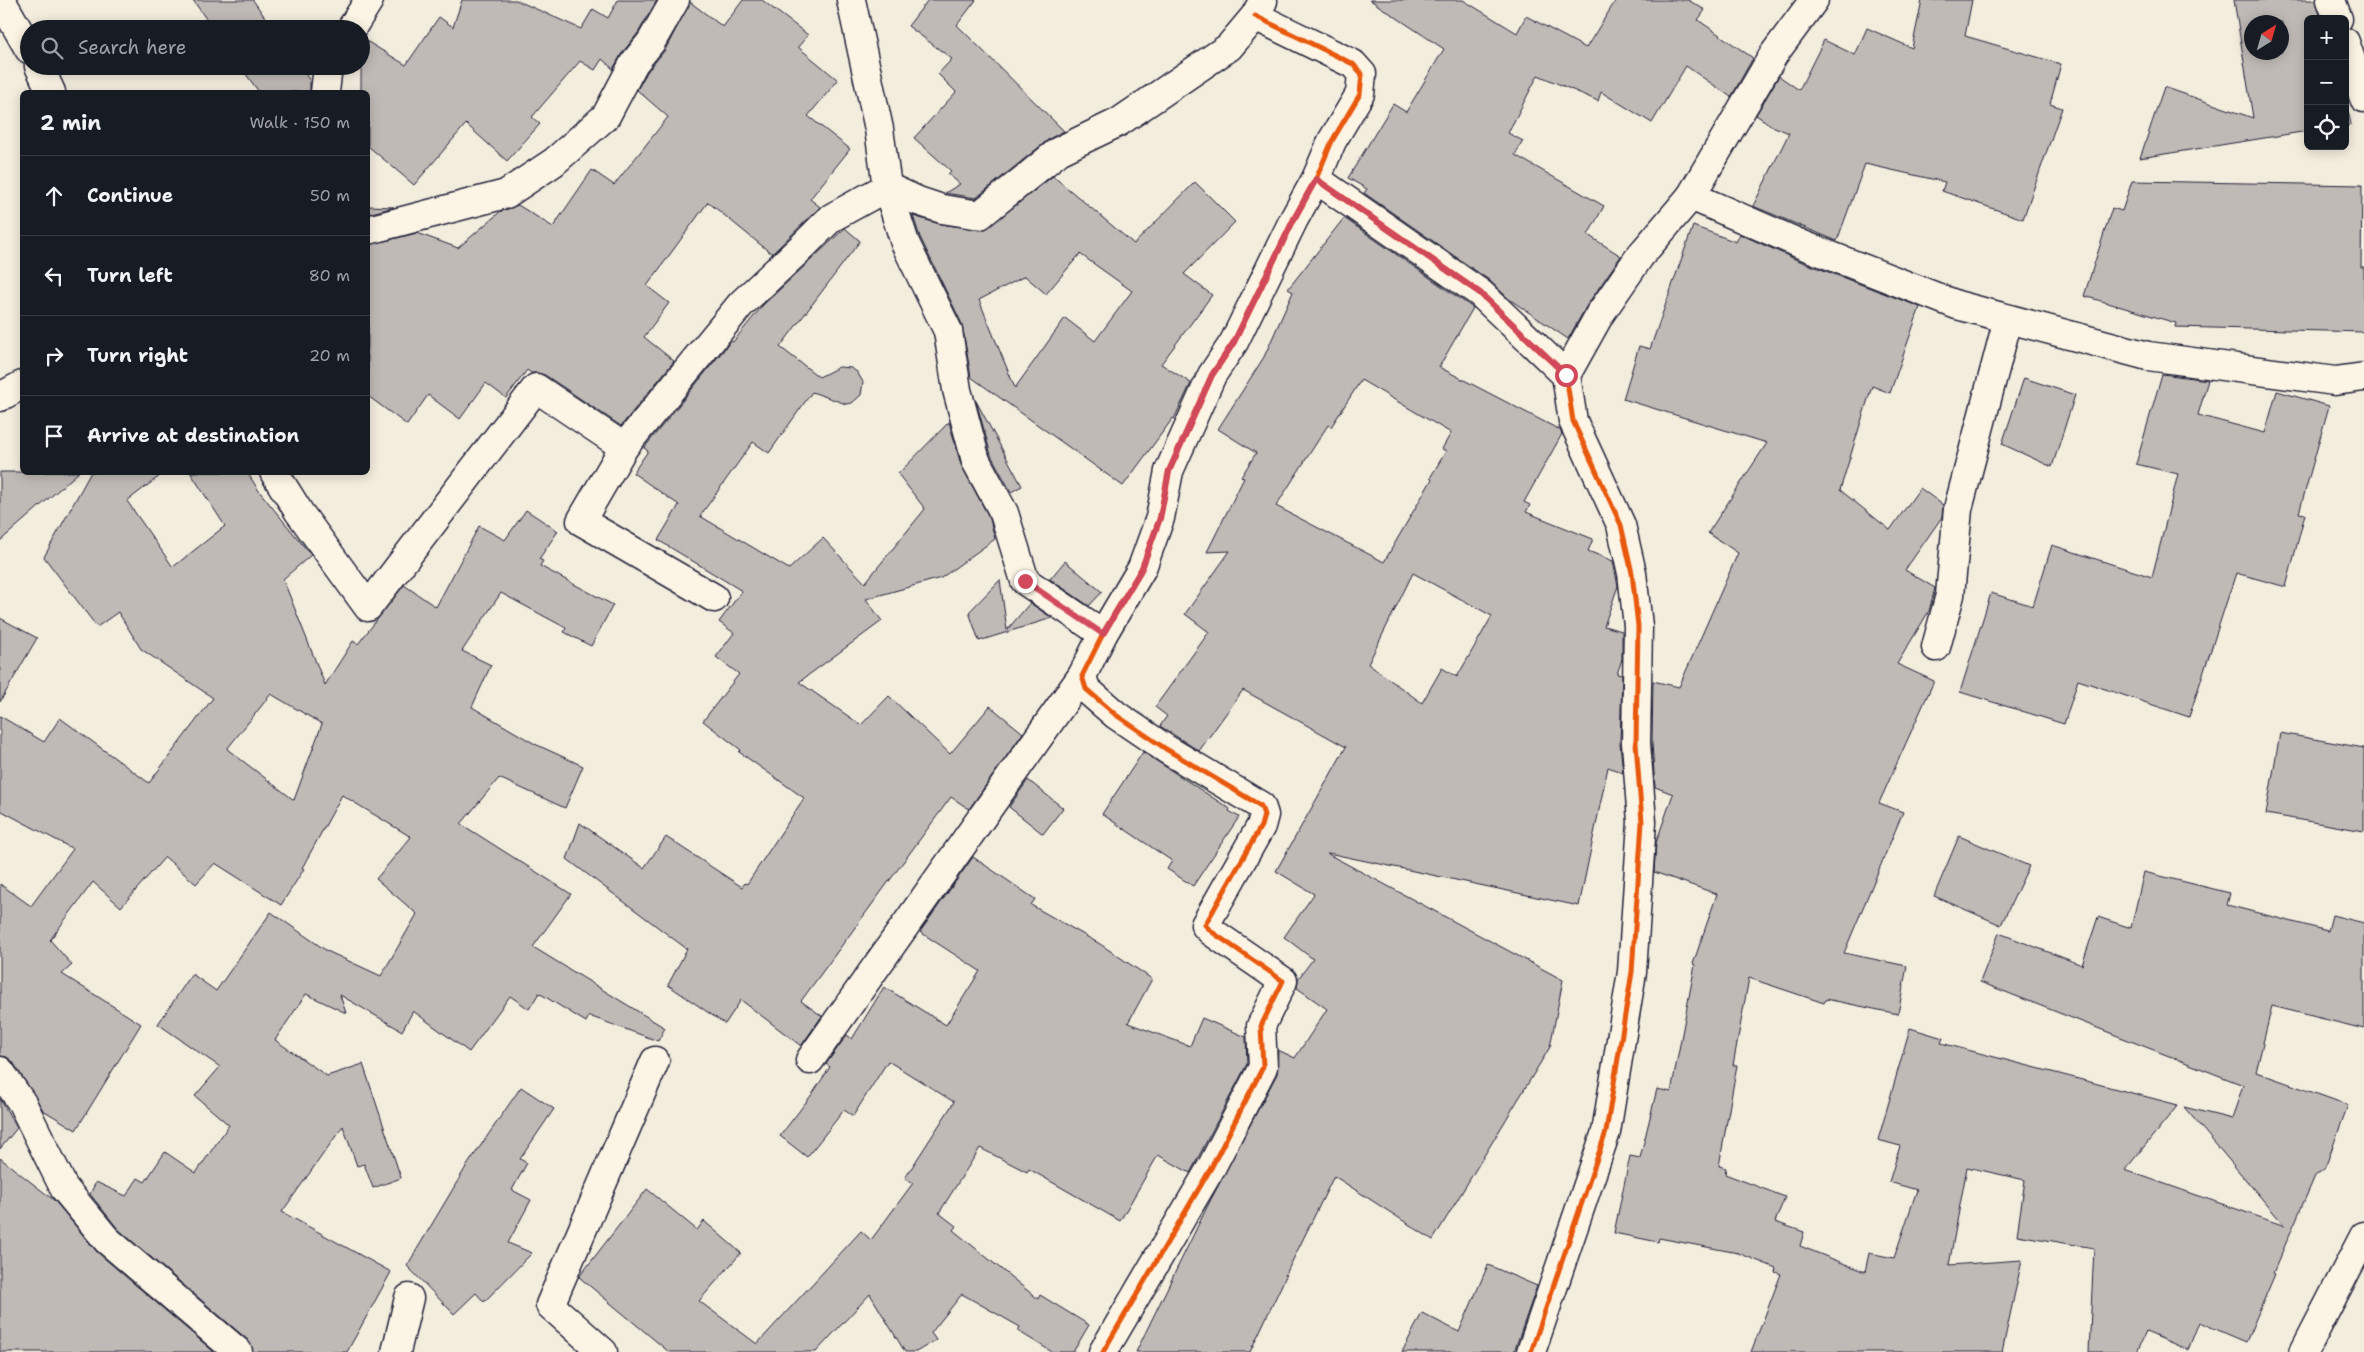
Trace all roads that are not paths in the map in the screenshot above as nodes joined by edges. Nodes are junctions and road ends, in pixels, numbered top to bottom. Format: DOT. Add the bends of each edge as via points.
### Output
graph roads {
  1 [pos="2,0"];
  2 [pos="369,0"];
  3 [pos="675,0"];
  4 [pos="851,0"];
  5 [pos="1814,0"];
  6 [pos="2332,0"];
  7 [pos="1259,8"];
  8 [pos="2337,15"];
  9 [pos="357,20"];
  10 [pos="20,32"];
  11 [pos="2349,54"];
  12 [pos="42,75"];
  13 [pos="327,75"];
  14 [pos="50,90"];
  15 [pos="325,90"];
  16 [pos="2364,98"];
  17 [pos="1316,179"];
  18 [pos="887,187"];
  19 [pos="1691,196"];
  20 [pos="370,229"];
  21 [pos="2008,319"];
  22 [pos="1566,375"];
  23 [pos="2364,377"];
  24 [pos="20,386"];
  25 [pos="0,397"];
  26 [pos="624,447"];
  27 [pos="276,475"];
  28 [pos="714,598"];
  29 [pos="1103,634"];
  30 [pos="1936,647"];
  31 [pos="1082,676"];
  32 [pos="810,1060"];
  33 [pos="655,1061"];
  34 [pos="0,1071"];
  35 [pos="2364,1236"];
  36 [pos="409,1298"];
  37 [pos="238,1352"];
  38 [pos="396,1352"];
  39 [pos="603,1352"];
  40 [pos="1102,1352"];
  41 [pos="1531,1352"];
  42 [pos="2304,1352"];
  1 -- 10 [label="street"];
  2 -- 9 [label="street"];
  3 -- 20 [label="street" via="634,63 606,116 554,162 506,194"];
  4 -- 18 [label="street" via="879,129"];
  5 -- 19 [label="street" via="1774,54"];
  6 -- 8 [label="street"];
  7 -- 17 [label="street" via="1353,64 1362,74 1360,94 1332,141"];
  7 -- 18 [label="street" via="1229,47 1119,122 1059,151 980,215 942,209"];
  11 -- 16 [label="street"];
  12 -- 14 [label="street"];
  13 -- 15 [label="street"];
  17 -- 22 [label="street" via="1480,293"];
  17 -- 29 [label="street" via="1234,342 1212,375 1169,471 1160,518 1142,568"];
  18 -- 26 [label="street" via="831,218 740,304"];
  18 -- 29 [label="street" via="905,243 948,331 957,390 976,461 1004,513 1025,581"];
  19 -- 21 [label="street" via="1803,245 1948,302"];
  19 -- 22 [label="street" via="1640,256 1600,314"];
  21 -- 23 [label="street" via="2148,356 2335,381"];
  21 -- 30 [label="street" via="1958,509 1950,595"];
  22 -- 41 [label="street" via="1573,421 1621,525 1632,573 1638,626 1636,743 1642,822 1632,972 1606,1132"];
  24 -- 25 [label="street"];
  26 -- 27 [label="street" via="536,388 368,607"];
  26 -- 28 [label="street" via="580,521"];
  29 -- 31 [label="street"];
  31 -- 32 [label="street"];
  31 -- 40 [label="street" via="1086,689 1116,715 1262,806 1261,826 1205,925 1283,981 1261,1026 1263,1066 1211,1168"];
  33 -- 39 [label="street" via="550,1305"];
  34 -- 37 [label="street" via="22,1103 64,1188 107,1240"];
  35 -- 42 [label="street"];
  36 -- 38 [label="street"];
}
